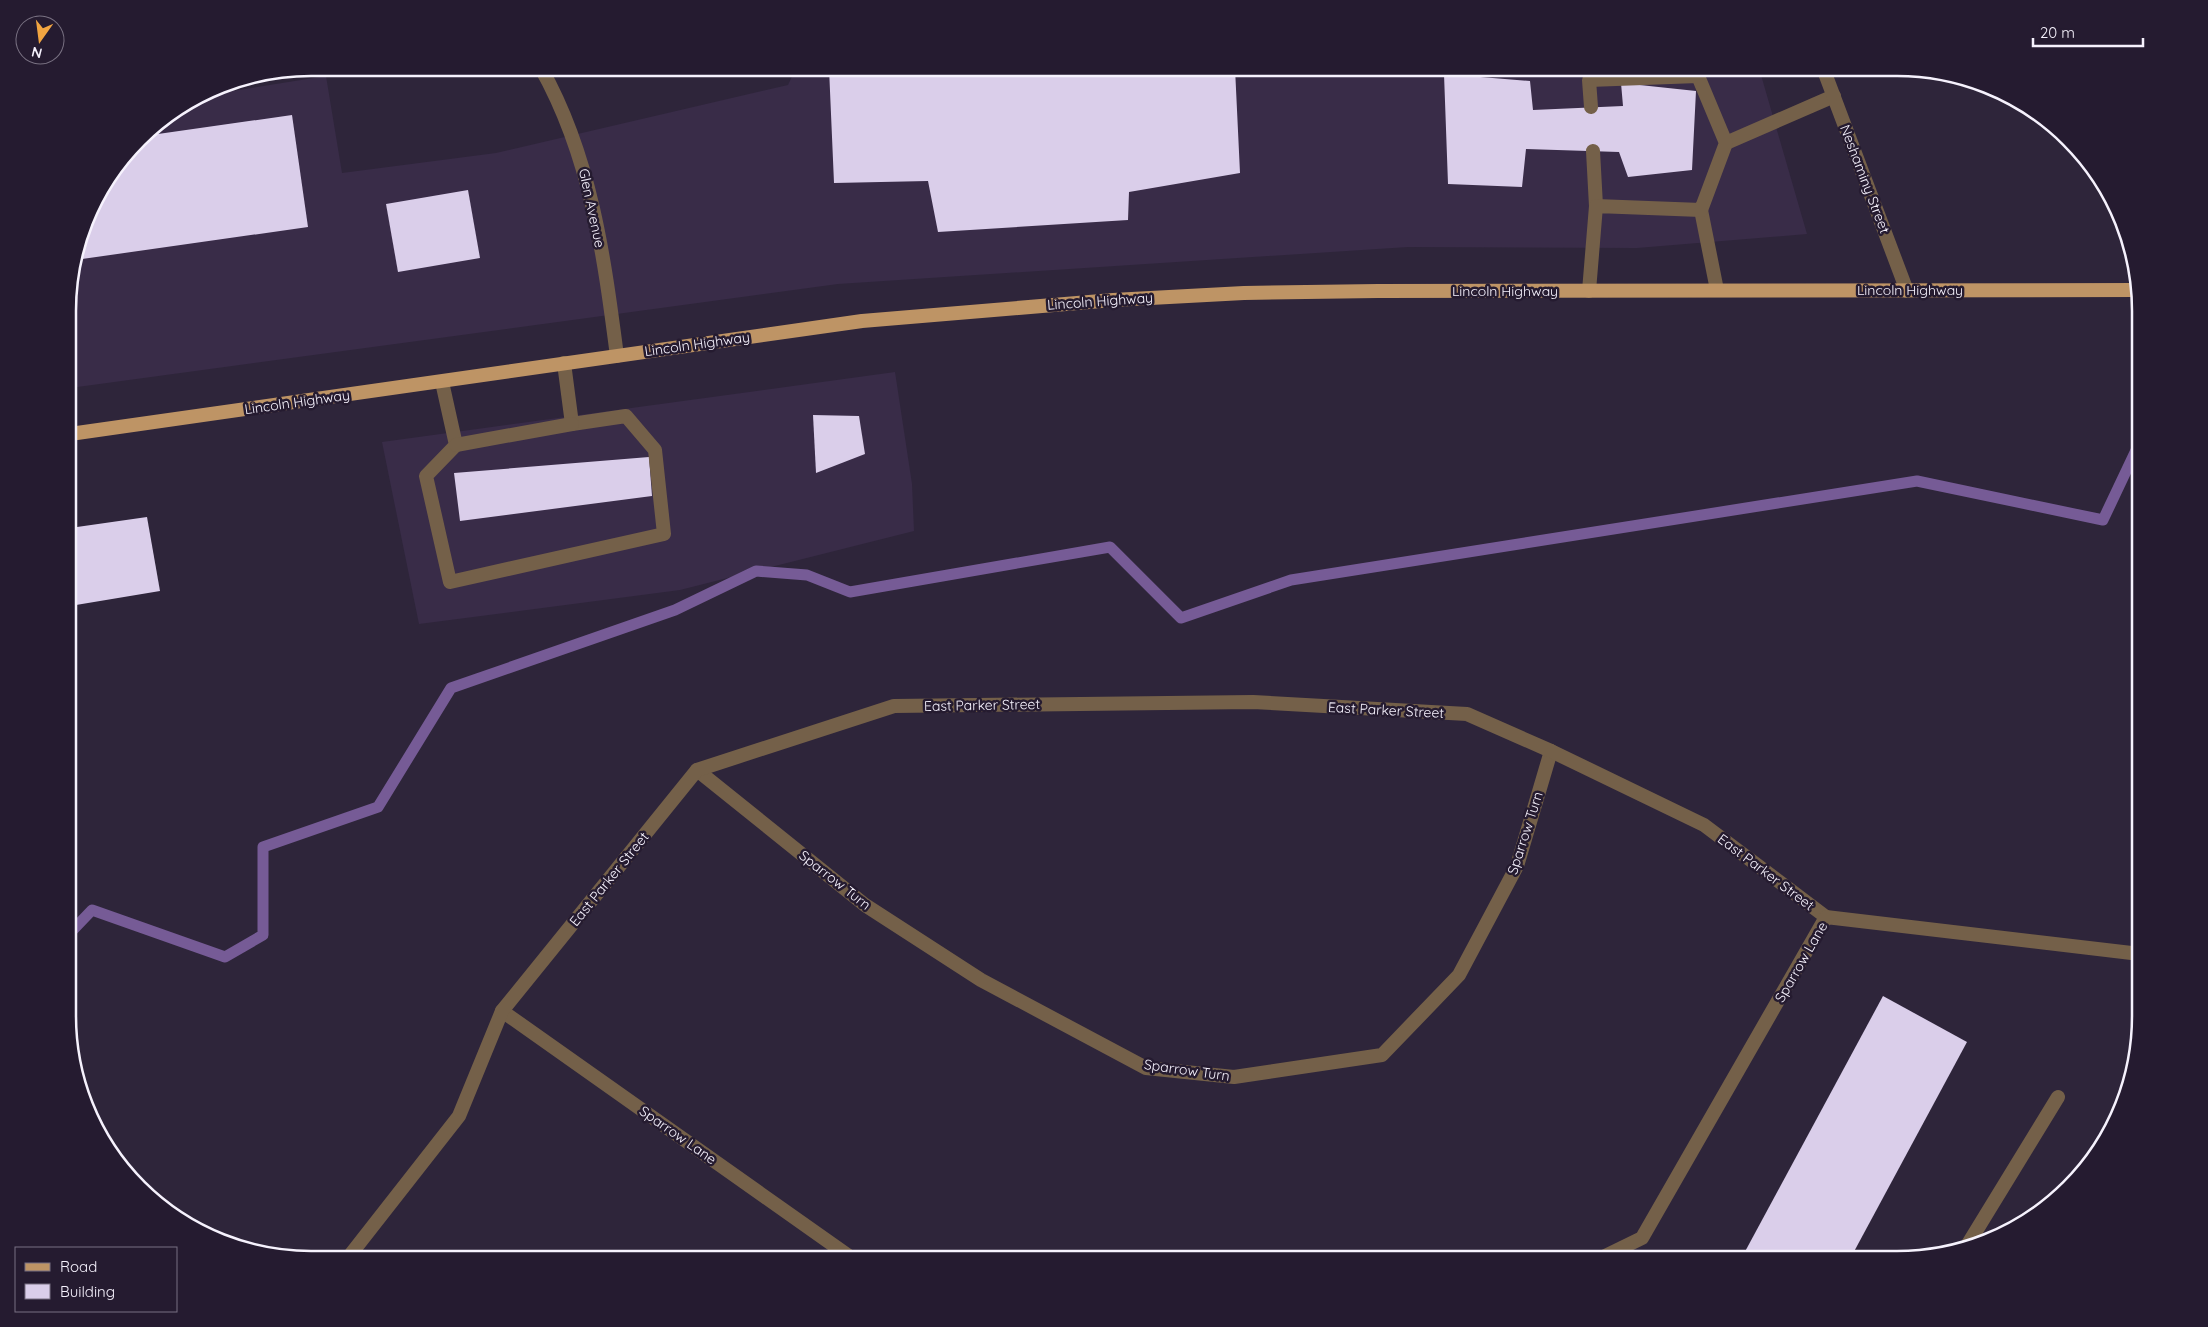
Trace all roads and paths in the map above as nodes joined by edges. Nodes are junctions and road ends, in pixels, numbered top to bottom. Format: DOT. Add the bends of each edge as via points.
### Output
graph roads {
  1 [pos="546,76"];
  2 [pos="1826,76"];
  3 [pos="1834,96"];
  4 [pos="1590,107"];
  5 [pos="1726,143"];
  6 [pos="1593,151"];
  7 [pos="1596,206"];
  8 [pos="1701,210"];
  9 [pos="1717,290"];
  10 [pos="1907,290"];
  11 [pos="2131,290"];
  12 [pos="1589,291"];
  13 [pos="616,356"];
  14 [pos="564,364"];
  15 [pos="442,382"];
  16 [pos="572,424"];
  17 [pos="76,433"];
  18 [pos="456,445"];
  19 [pos="1551,751"];
  20 [pos="697,770"];
  21 [pos="1826,917"];
  22 [pos="2132,953"];
  23 [pos="502,1011"];
  24 [pos="2058,1097"];
  25 [pos="1972,1238"];
  26 [pos="354,1251"];
  27 [pos="842,1251"];
  28 [pos="1615,1251"];
  1 -- 13 [label="street, Glen Avenue" via="580,153 608,290"];
  2 -- 3 [label="street, Neshaminy Street"];
  3 -- 5 [label="street"];
  3 -- 10 [label="street, Neshaminy Street"];
  4 -- 5 [label="street" via="1589,80 1698,76"];
  5 -- 8 [label="street"];
  6 -- 7 [label="street"];
  7 -- 8 [label="street"];
  7 -- 12 [label="street"];
  8 -- 9 [label="street"];
  9 -- 10 [label="main road, Lincoln Highway"];
  9 -- 12 [label="main road, Lincoln Highway"];
  10 -- 11 [label="main road, Lincoln Highway"];
  12 -- 13 [label="main road, Lincoln Highway" via="1253,293 1104,300 862,321"];
  13 -- 14 [label="main road, Lincoln Highway"];
  14 -- 15 [label="main road, Lincoln Highway"];
  14 -- 16 [label="street"];
  15 -- 17 [label="main road, Lincoln Highway"];
  15 -- 18 [label="street"];
  16 -- 18 [label="street"];
  16 -- 18 [label="street" via="626,416 655,450 664,534 450,582 426,476"];
  19 -- 20 [label="street, East Parker Street" via="1467,714 1252,702 894,706"];
  19 -- 20 [label="street, Sparrow Turn" via="1517,866 1459,976 1434,1002 1382,1054 1234,1077 1146,1068 981,980 865,905"];
  19 -- 21 [label="street, East Parker Street" via="1704,825"];
  20 -- 23 [label="street, East Parker Street"];
  21 -- 22 [label="street, Sparrow Lane"];
  21 -- 28 [label="street, Sparrow Lane" via="1642,1238"];
  23 -- 26 [label="street, East Parker Street" via="459,1116"];
  23 -- 27 [label="street, Sparrow Lane"];
  24 -- 25 [label="street"];
}
